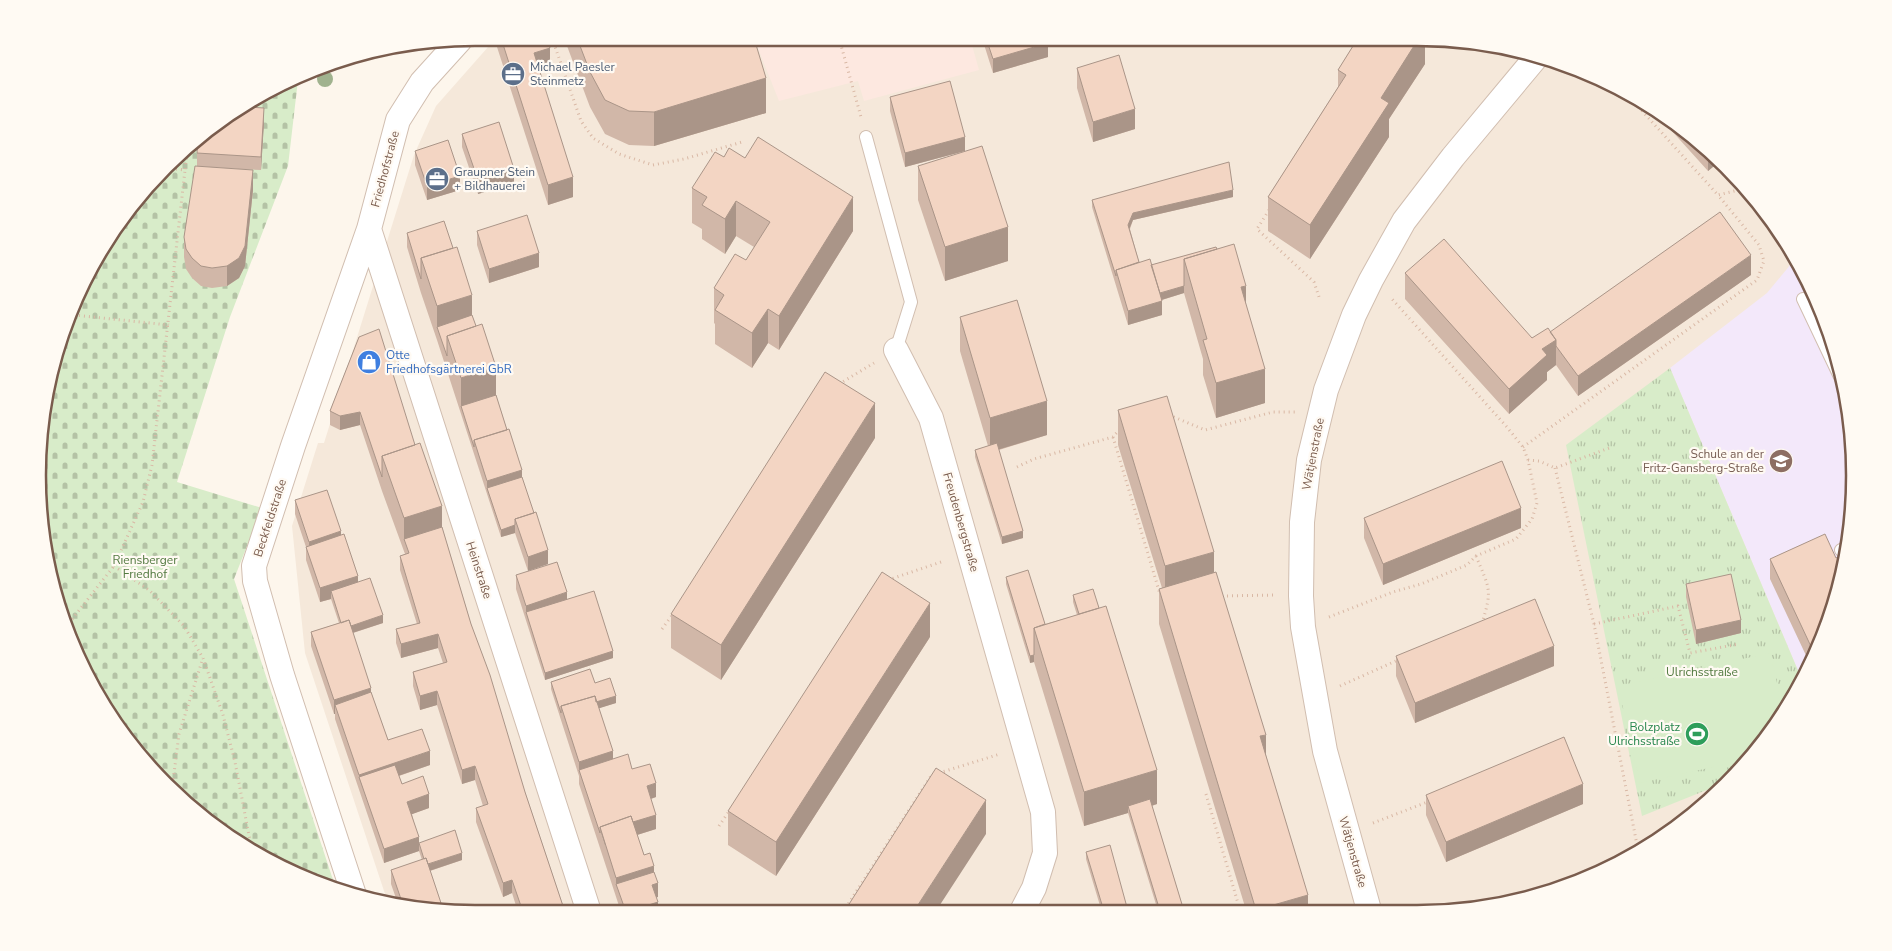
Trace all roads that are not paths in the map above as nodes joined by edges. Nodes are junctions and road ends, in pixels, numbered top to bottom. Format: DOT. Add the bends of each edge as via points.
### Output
graph roads {
  1 [pos="454,47"];
  2 [pos="1533,62"];
  3 [pos="866,137"];
  4 [pos="369,229"];
  5 [pos="1803,299"];
  6 [pos="1826,347"];
  7 [pos="896,350"];
  8 [pos="351,886"];
  9 [pos="587,905"];
  10 [pos="1025,905"];
  11 [pos="1368,905"];
  1 -- 4 [label="street, Friedhofstraße" via="422,82 398,120"];
  2 -- 11 [label="street, Wätjenstraße" via="1404,221 1354,315 1326,390 1309,460 1302,522 1304,627 1324,751"];
  3 -- 7 [label="lane" via="911,302"];
  4 -- 8 [label="street, Beckfeldstraße" via="254,566 254,580 282,675"];
  4 -- 9 [label="street, Heinstraße"];
  5 -- 6 [label="lane"];
  7 -- 10 [label="street, Freudenbergstraße" via="931,418 1043,812 1045,853"];
}
